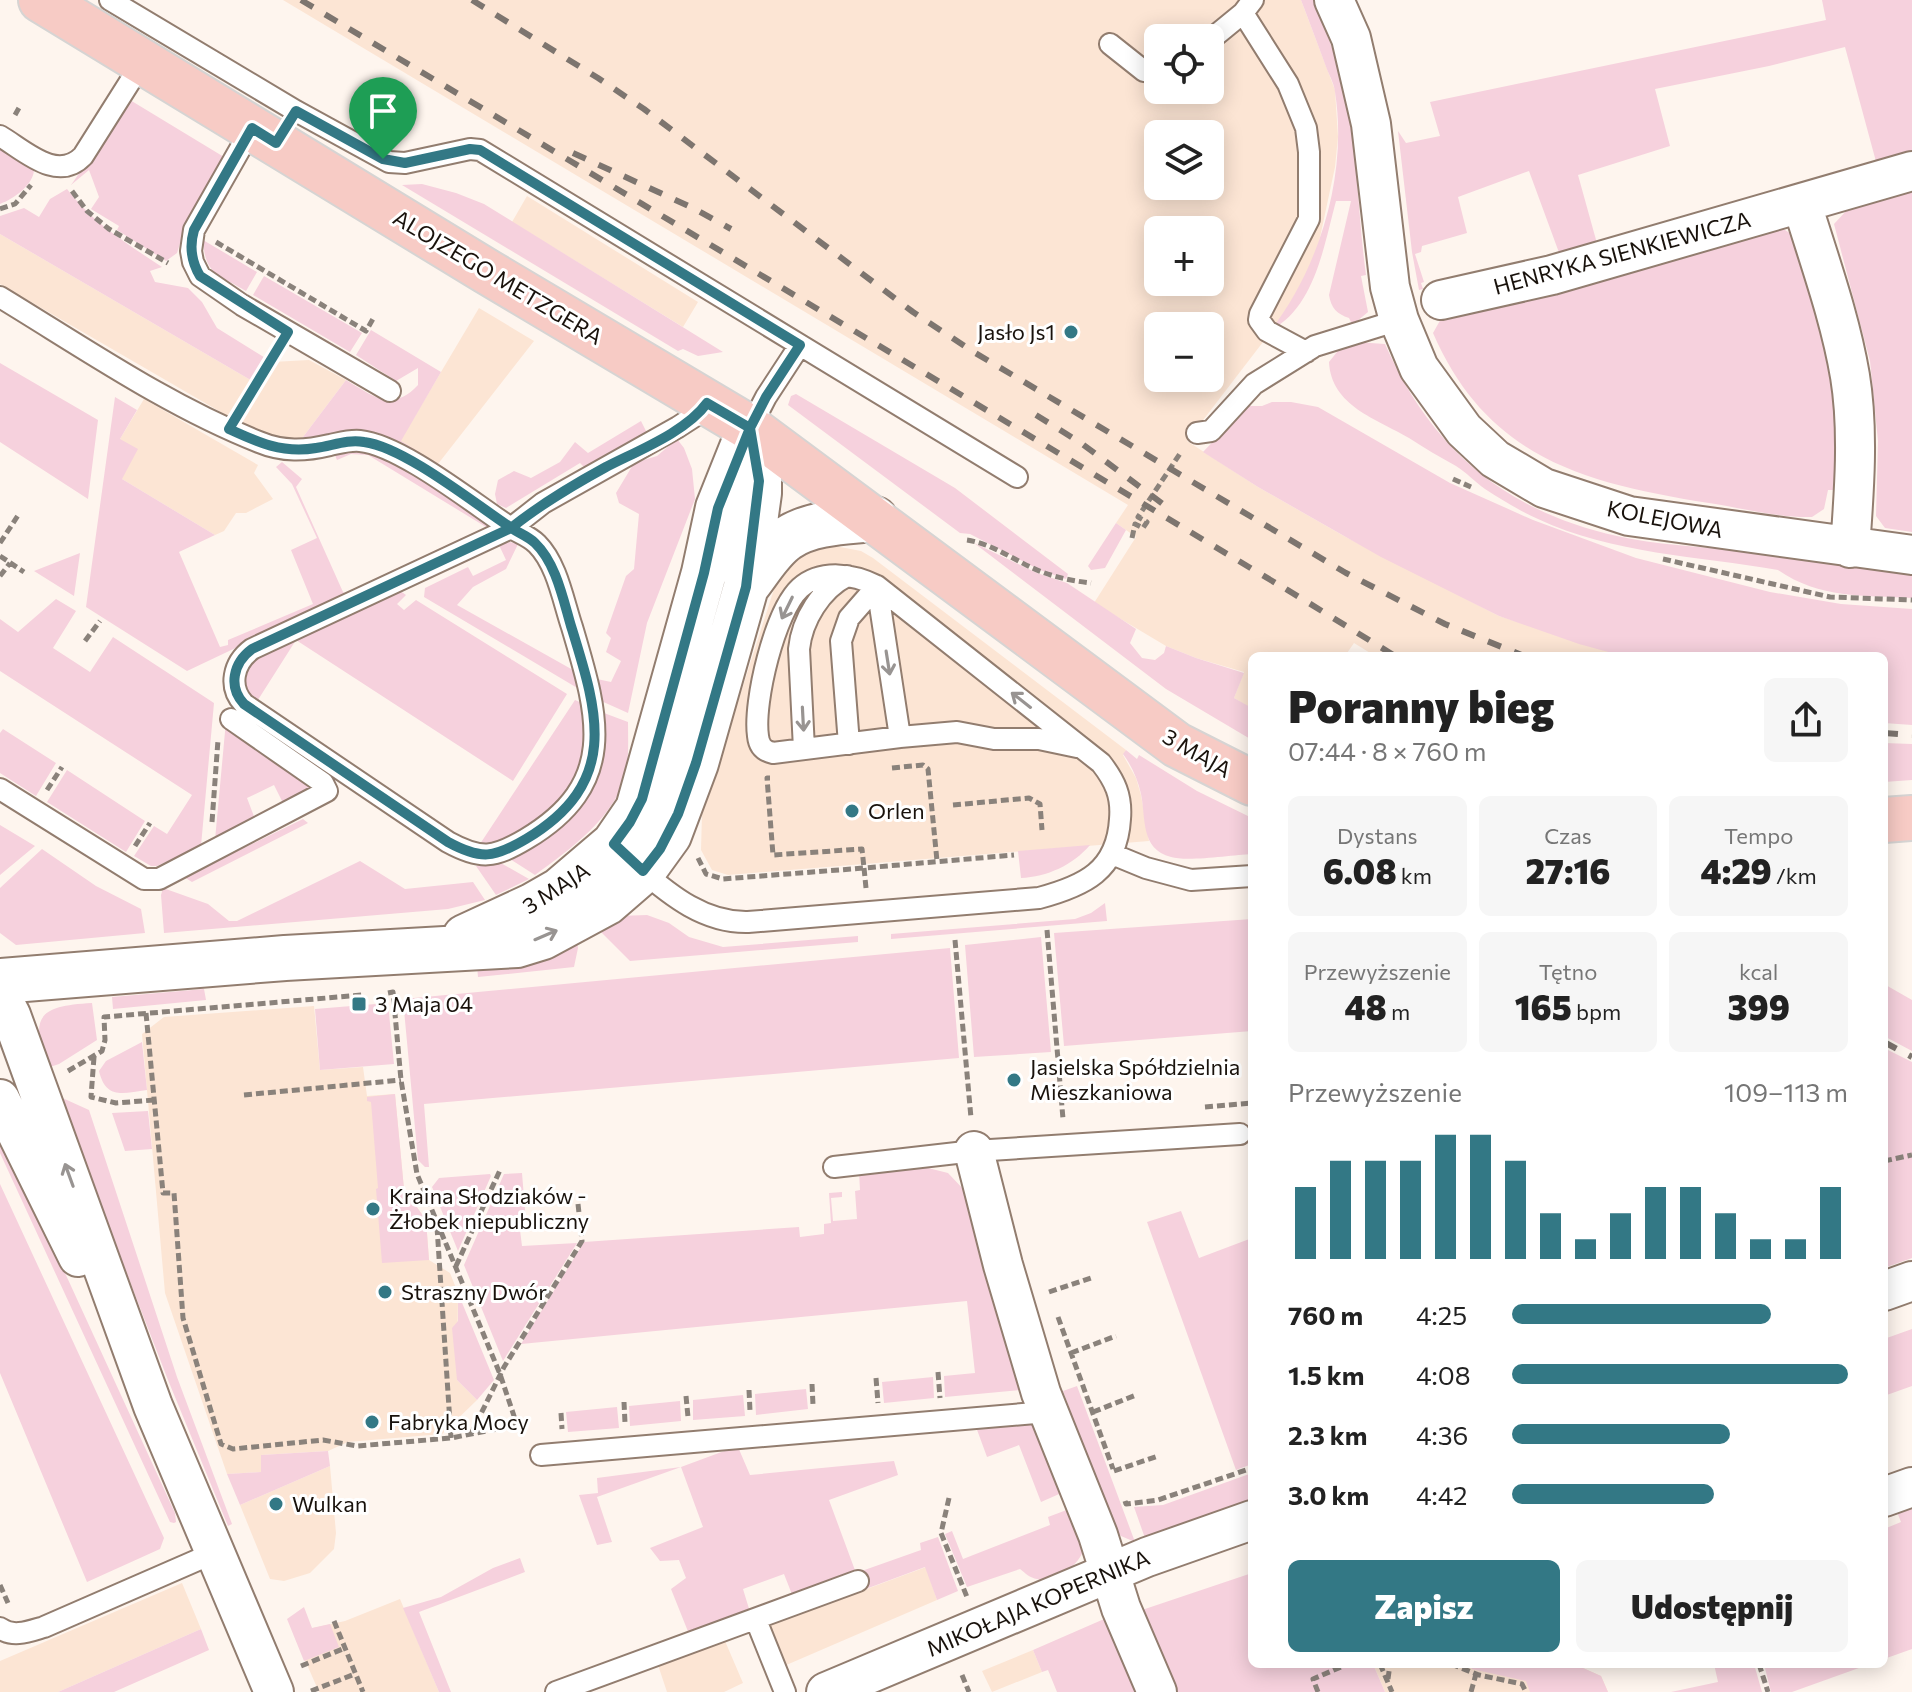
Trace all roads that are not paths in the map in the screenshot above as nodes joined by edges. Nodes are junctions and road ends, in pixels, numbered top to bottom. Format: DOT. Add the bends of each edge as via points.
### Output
graph roads {
  1 [pos="41,0"];
  2 [pos="110,0"];
  3 [pos="1334,0"];
  4 [pos="1248,7"];
  5 [pos="1224,28"];
  6 [pos="1110,44"];
  7 [pos="143,61"];
  8 [pos="1144,71"];
  9 [pos="275,127"];
  10 [pos="0,136"];
  11 [pos="1912,171"];
  12 [pos="1802,204"];
  13 [pos="0,297"];
  14 [pos="1441,300"];
  15 [pos="1399,320"];
  16 [pos="800,345"];
  17 [pos="1306,352"];
  18 [pos="390,391"];
  19 [pos="707,403"];
  20 [pos="750,428"];
  21 [pos="1197,433"];
  22 [pos="1017,477"];
  23 [pos="875,519"];
  24 [pos="511,528"];
  25 [pos="1850,548"];
  26 [pos="1912,555"];
  27 [pos="847,576"];
  28 [pos="877,586"];
  29 [pos="746,587"];
  30 [pos="225,725"];
  31 [pos="900,737"];
  32 [pos="849,744"];
  33 [pos="1083,748"];
  34 [pos="804,749"];
  35 [pos="1248,781"];
  36 [pos="0,789"];
  37 [pos="1912,818"];
  38 [pos="1888,820"];
  39 [pos="1112,854"];
  40 [pos="629,858"];
  41 [pos="1248,876"];
  42 [pos="0,981"];
  43 [pos="0,994"];
  44 [pos="0,1099"];
  45 [pos="1240,1134"];
  46 [pos="973,1139"];
  47 [pos="834,1167"];
  48 [pos="1912,1281"];
  49 [pos="1888,1290"];
  50 [pos="153,1406"];
  51 [pos="1047,1412"];
  52 [pos="541,1455"];
  53 [pos="1912,1487"];
  54 [pos="1888,1496"];
  55 [pos="1248,1521"];
  56 [pos="216,1552"];
  57 [pos="1110,1573"];
  58 [pos="858,1581"];
  59 [pos="756,1620"];
  60 [pos="0,1628"];
  61 [pos="274,1692"];
  62 [pos="556,1692"];
  63 [pos="785,1692"];
  64 [pos="826,1692"];
  65 [pos="1157,1692"];
  1 -- 7 [label="main road, ALOJZEGO METZGERA"];
  2 -- 9 [label="lane"];
  3 -- 15 [label="street, KOLEJOWA" via="1351,38 1371,124 1390,287"];
  4 -- 5 [label="lane"];
  4 -- 17 [label="lane" via="1288,84 1306,128 1309,152 1309,219 1259,320 1267,331"];
  6 -- 8 [label="lane"];
  7 -- 9 [label="main road, ALOJZEGO METZGERA"];
  7 -- 10 [label="lane" via="83,156 69,166 48,165"];
  9 -- 16 [label="lane" via="395,163 480,150"];
  9 -- 18 [label="lane" via="194,230 191,245 197,272"];
  9 -- 19 [label="main road, ALOJZEGO METZGERA"];
  11 -- 12 [label="street, HENRYKA SIENKIEWICZA"];
  12 -- 14 [label="street, HENRYKA SIENKIEWICZA" via="1552,275"];
  12 -- 25 [label="street" via="1851,379"];
  13 -- 24 [label="lane" via="229,429 280,449 350,441 379,445"];
  15 -- 17 [label="lane"];
  15 -- 25 [label="street, KOLEJOWA" via="1419,368 1464,430 1495,459 1544,488 1629,516"];
  16 -- 20 [label="lane"];
  16 -- 22 [label="lane"];
  17 -- 21 [label="lane" via="1254,384 1211,431"];
  19 -- 20 [label="main road, ALOJZEGO METZGERA"];
  19 -- 24 [label="lane" via="678,427 552,498"];
  20 -- 23 [label="main road, 3 MAJA"];
  20 -- 29 [label="street, 3 MAJA" via="759,481"];
  20 -- 40 [label="street, 3 MAJA" via="718,508 642,799 630,822"];
  23 -- 29 [label="street, 3 MAJA" via="822,526 788,538"];
  23 -- 35 [label="main road, 3 MAJA" via="1177,745"];
  24 -- 24 [label="lane" via="536,543 552,570 593,700 596,736 586,777 566,807 514,846 482,856 448,842 244,704 234,681 241,658 252,649"];
  25 -- 26 [label="street, KOLEJOWA"];
  27 -- 28 [label="lane"];
  27 -- 34 [label="lane, one-way" via="820,597 801,634"];
  27 -- 34 [label="lane, one-way" via="822,578 797,591 784,612 762,678 761,747 773,753"];
  28 -- 31 [label="lane, one-way"];
  28 -- 32 [label="lane" via="849,618 841,641"];
  33 -- 28 [label="lane, one-way"];
  29 -- 40 [label="street, 3 MAJA" via="669,835"];
  30 -- 36 [label="lane" via="323,783 327,791 168,876 148,881"];
  31 -- 32 [label="lane"];
  31 -- 33 [label="lane" via="957,732"];
  32 -- 34 [label="lane"];
  33 -- 39 [label="lane" via="1110,774 1119,794 1120,828"];
  37 -- 38 [label="main road"];
  39 -- 40 [label="lane" via="1082,883 1039,898 748,922 720,920 679,900"];
  39 -- 41 [label="lane" via="1191,880"];
  40 -- 42 [label="street, 3 MAJA" via="583,873 547,898 441,949"];
  50 -- 43 [label="street, one-way"];
  44 -- 50 [label="street"];
  45 -- 46 [label="lane"];
  46 -- 47 [label="lane"];
  46 -- 51 [label="street" via="1009,1288"];
  48 -- 49 [label="street"];
  50 -- 56 [label="street"];
  51 -- 52 [label="lane"];
  51 -- 57 [label="street"];
  53 -- 54 [label="street"];
  55 -- 57 [label="street, MIKOŁAJA KOPERNIKA"];
  56 -- 60 [label="lane" via="44,1627 17,1634"];
  56 -- 61 [label="street"];
  57 -- 64 [label="street, MIKOŁAJA KOPERNIKA"];
  57 -- 65 [label="street"];
  58 -- 59 [label="lane"];
  59 -- 62 [label="lane"];
  59 -- 63 [label="lane"];
}
